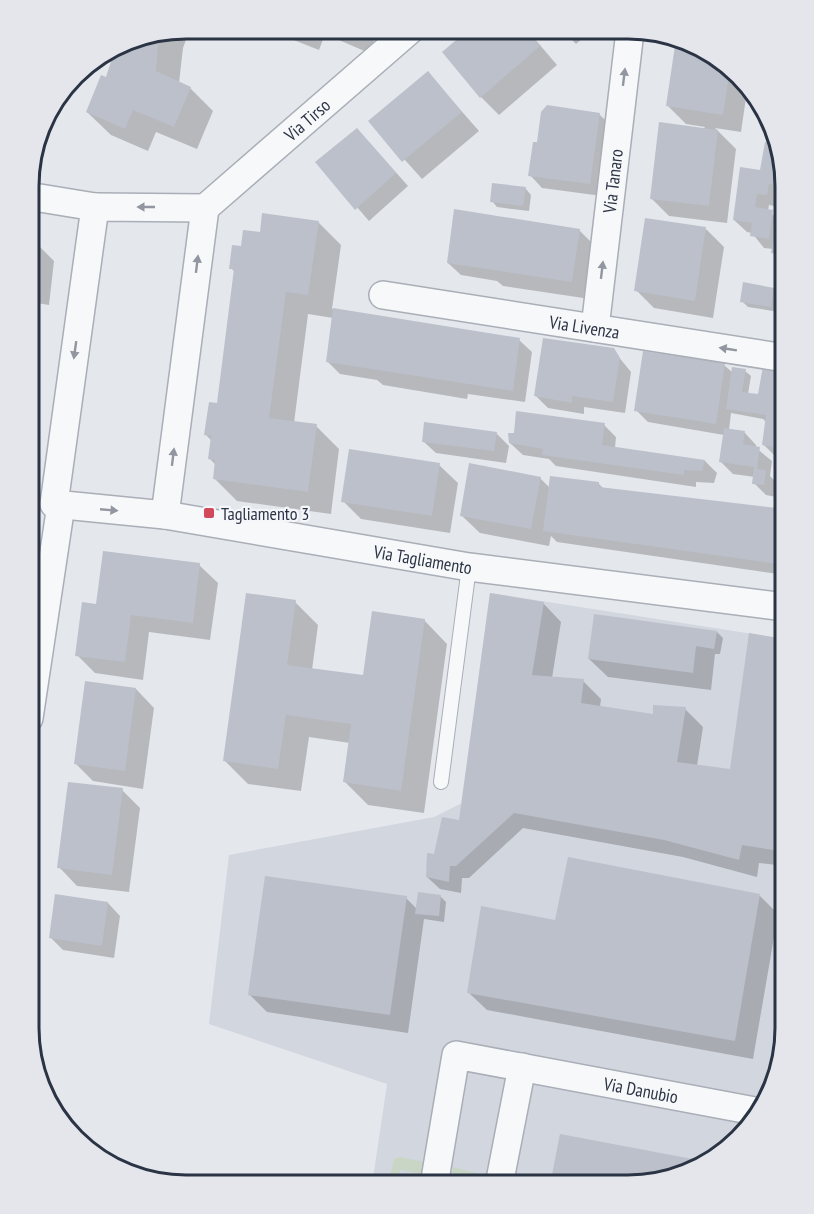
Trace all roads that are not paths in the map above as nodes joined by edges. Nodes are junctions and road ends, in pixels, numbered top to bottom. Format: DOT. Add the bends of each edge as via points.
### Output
graph roads {
  1 [pos="400,39"];
  2 [pos="629,39"];
  3 [pos="40,198"];
  4 [pos="95,207"];
  5 [pos="205,208"];
  6 [pos="383,296"];
  7 [pos="595,328"];
  8 [pos="775,356"];
  9 [pos="58,504"];
  10 [pos="165,515"];
  11 [pos="469,567"];
  12 [pos="775,606"];
  13 [pos="39,644"];
  14 [pos="441,782"];
  15 [pos="522,1067"];
  16 [pos="750,1110"];
  17 [pos="436,1175"];
  18 [pos="501,1175"];
  1 -- 5 [label="street, Via Tirso"];
  7 -- 2 [label="street, Via Tanaro, one-way"];
  3 -- 4 [label="street"];
  5 -- 4 [label="street, one-way"];
  4 -- 9 [label="street, one-way"];
  10 -- 5 [label="street, one-way"];
  6 -- 7 [label="street, Via Livenza"];
  8 -- 7 [label="street, Via Livenza, one-way"];
  9 -- 10 [label="street, Via Tagliamento, one-way"];
  9 -- 13 [label="street"];
  10 -- 11 [label="street, Via Tagliamento"];
  11 -- 12 [label="street, Via Tagliamento"];
  11 -- 14 [label="lane"];
  15 -- 16 [label="street, Via Danubio"];
  15 -- 17 [label="street, Via Danubio" via="456,1055"];
  15 -- 18 [label="street"];
}
